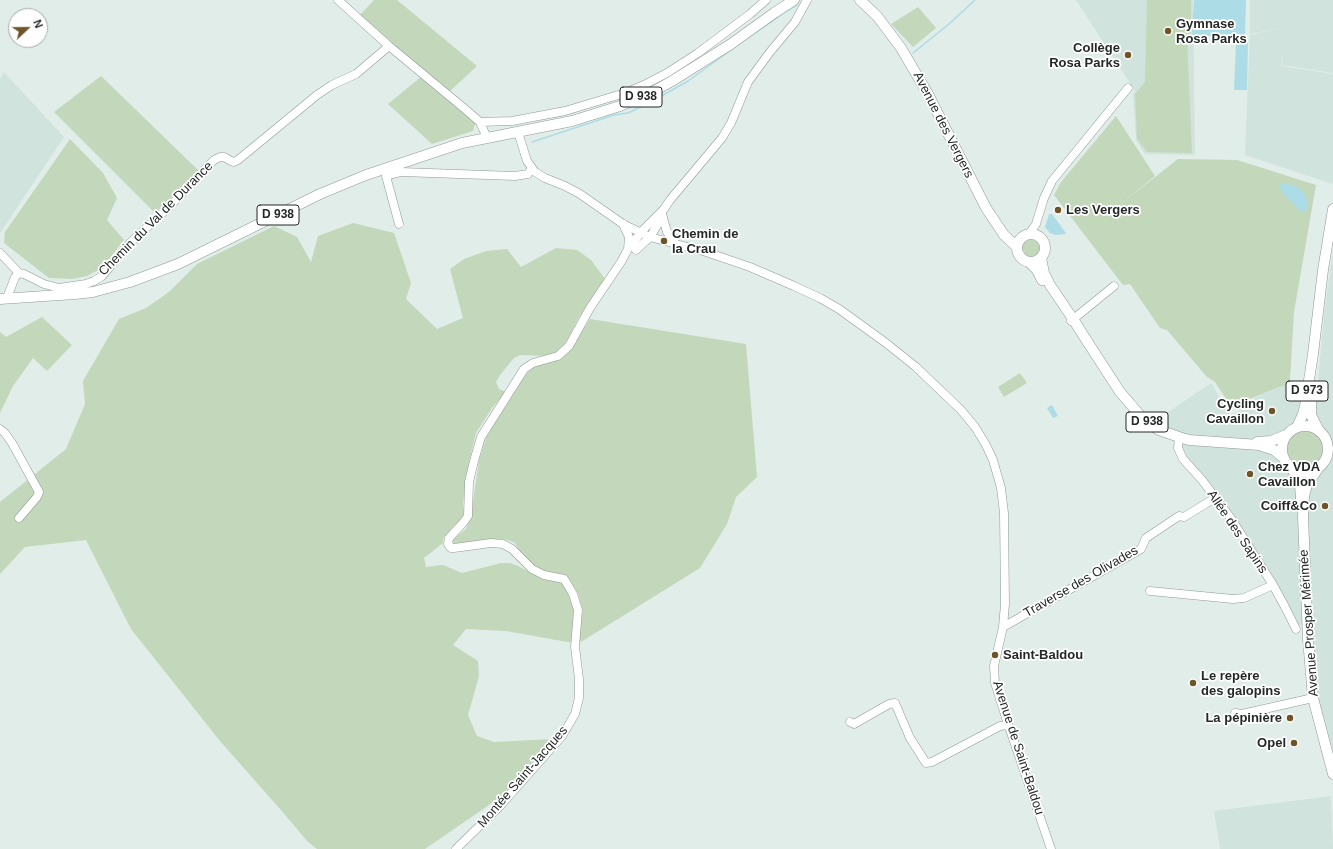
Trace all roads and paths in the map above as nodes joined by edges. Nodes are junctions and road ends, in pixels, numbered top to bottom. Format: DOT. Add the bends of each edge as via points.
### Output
graph roads {
  1 [pos="338,0"];
  2 [pos="766,0"];
  3 [pos="784,0"];
  4 [pos="794,0"];
  5 [pos="807,0"];
  6 [pos="852,0"];
  7 [pos="860,0"];
  8 [pos="891,34"];
  9 [pos="389,46"];
  10 [pos="716,53"];
  11 [pos="1128,88"];
  12 [pos="480,122"];
  13 [pos="518,132"];
  14 [pos="488,138"];
  15 [pos="532,168"];
  16 [pos="1333,209"];
  17 [pos="663,212"];
  18 [pos="612,215"];
  19 [pos="992,218"];
  20 [pos="398,224"];
  21 [pos="623,224"];
  22 [pos="643,231"];
  23 [pos="652,234"];
  24 [pos="1030,235"];
  25 [pos="674,240"];
  26 [pos="664,241"];
  27 [pos="683,245"];
  28 [pos="1017,247"];
  29 [pos="632,249"];
  30 [pos="0,253"];
  31 [pos="1041,258"];
  32 [pos="1029,262"];
  33 [pos="19,273"];
  34 [pos="1114,286"];
  35 [pos="4,298"];
  36 [pos="1072,320"];
  37 [pos="1313,354"];
  38 [pos="1297,427"];
  39 [pos="0,429"];
  40 [pos="1286,435"];
  41 [pos="1179,437"];
  42 [pos="1326,437"];
  43 [pos="1247,443"];
  44 [pos="1284,458"];
  45 [pos="1329,459"];
  46 [pos="1291,468"];
  47 [pos="1317,470"];
  48 [pos="1215,498"];
  49 [pos="1303,517"];
  50 [pos="19,518"];
  51 [pos="1273,585"];
  52 [pos="1150,591"];
  53 [pos="1003,627"];
  54 [pos="1296,629"];
  55 [pos="1313,698"];
  56 [pos="1236,713"];
  57 [pos="850,722"];
  58 [pos="1008,725"];
  59 [pos="1333,774"];
  60 [pos="456,849"];
  61 [pos="1051,849"];
  1 -- 9 [label="street"];
  2 -- 12 [label="street" via="698,53 644,85 565,111 512,121"];
  3 -- 10 [label="main road, D 938"];
  4 -- 10 [label="main road, D 938"];
  5 -- 17 [label="street" via="796,22 748,82 722,138 670,200"];
  6 -- 8 [label="main road, D 938"];
  7 -- 8 [label="main road, D 938"];
  8 -- 19 [label="main road, Avenue des Vergers / D 938" via="918,75"];
  9 -- 12 [label="street"];
  9 -- 33 [label="street, Chemin du Val de Durance" via="356,74 317,95 238,160 234,162 220,157 214,160 130,243 102,276 94,281 59,288"];
  10 -- 13 [label="main road, D 938" via="656,90 620,106 572,121"];
  11 -- 24 [label="street" via="1052,181"];
  12 -- 14 [label="street"];
  13 -- 14 [label="main road, D 938"];
  13 -- 15 [label="street, Avenue de Saint-Baldou" via="524,153"];
  14 -- 35 [label="main road, D 938" via="442,149 354,179 148,276 92,292"];
  15 -- 18 [label="street, Avenue de Saint-Baldou" via="545,178 580,194"];
  15 -- 20 [label="street" via="528,174 515,176 401,172 386,176"];
  16 -- 37 [label="main road, D 973"];
  17 -- 22 [label="street"];
  17 -- 23 [label="street"];
  17 -- 25 [label="street" via="668,232"];
  18 -- 21 [label="street, Avenue de Saint-Baldou"];
  18 -- 22 [label="street, Avenue de Saint-Baldou"];
  19 -- 24 [label="main road, Avenue des Vergers / D 938" via="1010,233"];
  19 -- 28 [label="main road, Avenue des Vergers / D 938" via="1004,235"];
  21 -- 22 [label="street, Avenue de Saint-Baldou"];
  21 -- 29 [label="street"];
  22 -- 23 [label="street, Avenue de Saint-Baldou"];
  22 -- 29 [label="street"];
  23 -- 25 [label="street, Avenue de Saint-Baldou"];
  23 -- 26 [label="street, Avenue de Saint-Baldou"];
  23 -- 29 [label="street"];
  24 -- 28 [label="main road" via="1019,241"];
  24 -- 31 [label="main road, D 938" via="1043,241 1045,248"];
  25 -- 27 [label="street, Avenue de Saint-Baldou"];
  26 -- 27 [label="street, Avenue de Saint-Baldou"];
  26 -- 29 [label="street"];
  27 -- 53 [label="street, Avenue de Saint-Baldou" via="773,276 834,307 906,359 969,419 987,448 1002,494 1005,558"];
  28 -- 32 [label="main road, D 938" via="1020,257"];
  29 -- 60 [label="street, Montée Saint-Jacques" via="590,308 569,346 558,356 533,363 524,370 484,430 472,468 468,516 447,541 449,546 454,548 491,543 508,545 532,569 544,575 564,579 573,594 579,615 574,646 579,698 571,722 530,772"];
  30 -- 33 [label="street"];
  31 -- 32 [label="main road"];
  31 -- 36 [label="main road, D 938" via="1047,280"];
  32 -- 36 [label="main road, D 938" via="1037,270 1052,297"];
  33 -- 35 [label="street"];
  34 -- 36 [label="street"];
  36 -- 41 [label="main road, D 938" via="1116,388 1138,415 1159,430"];
  37 -- 38 [label="main road, D 973" via="1305,406"];
  37 -- 42 [label="main road, D 973" via="1311,415"];
  38 -- 40 [label="main road, D 938"];
  38 -- 42 [label="main road" via="1315,428"];
  39 -- 50 [label="street" via="12,443 39,492"];
  40 -- 43 [label="main road, D 938" via="1271,441"];
  40 -- 44 [label="main road" via="1282,444"];
  41 -- 43 [label="main road, D 938" via="1189,440"];
  41 -- 48 [label="street, Allée des Sapins" via="1178,448 1182,459"];
  42 -- 45 [label="main road"];
  43 -- 44 [label="main road, D 938" via="1270,448"];
  44 -- 46 [label="main road, D 938"];
  45 -- 47 [label="main road"];
  46 -- 47 [label="main road" via="1304,473"];
  46 -- 49 [label="main road, Avenue Prosper Mérimée" via="1300,485"];
  47 -- 49 [label="main road, Avenue Prosper Mérimée" via="1307,485"];
  48 -- 51 [label="street, Allée des Sapins"];
  48 -- 53 [label="street, Traverse des Olivades" via="1184,517 1179,516 1146,538 1141,549"];
  49 -- 55 [label="main road, Avenue Prosper Mérimée"];
  51 -- 52 [label="street" via="1244,598 1233,599"];
  51 -- 54 [label="street, Allée des Sapins"];
  53 -- 58 [label="street, Avenue de Saint-Baldou" via="994,666 994,680"];
  55 -- 56 [label="street" via="1242,714"];
  55 -- 59 [label="main road, Avenue Prosper Mérimée"];
  57 -- 58 [label="street" via="854,724 894,703 910,738 926,763 1000,726"];
  58 -- 61 [label="street, Avenue de Saint-Baldou"];
}
